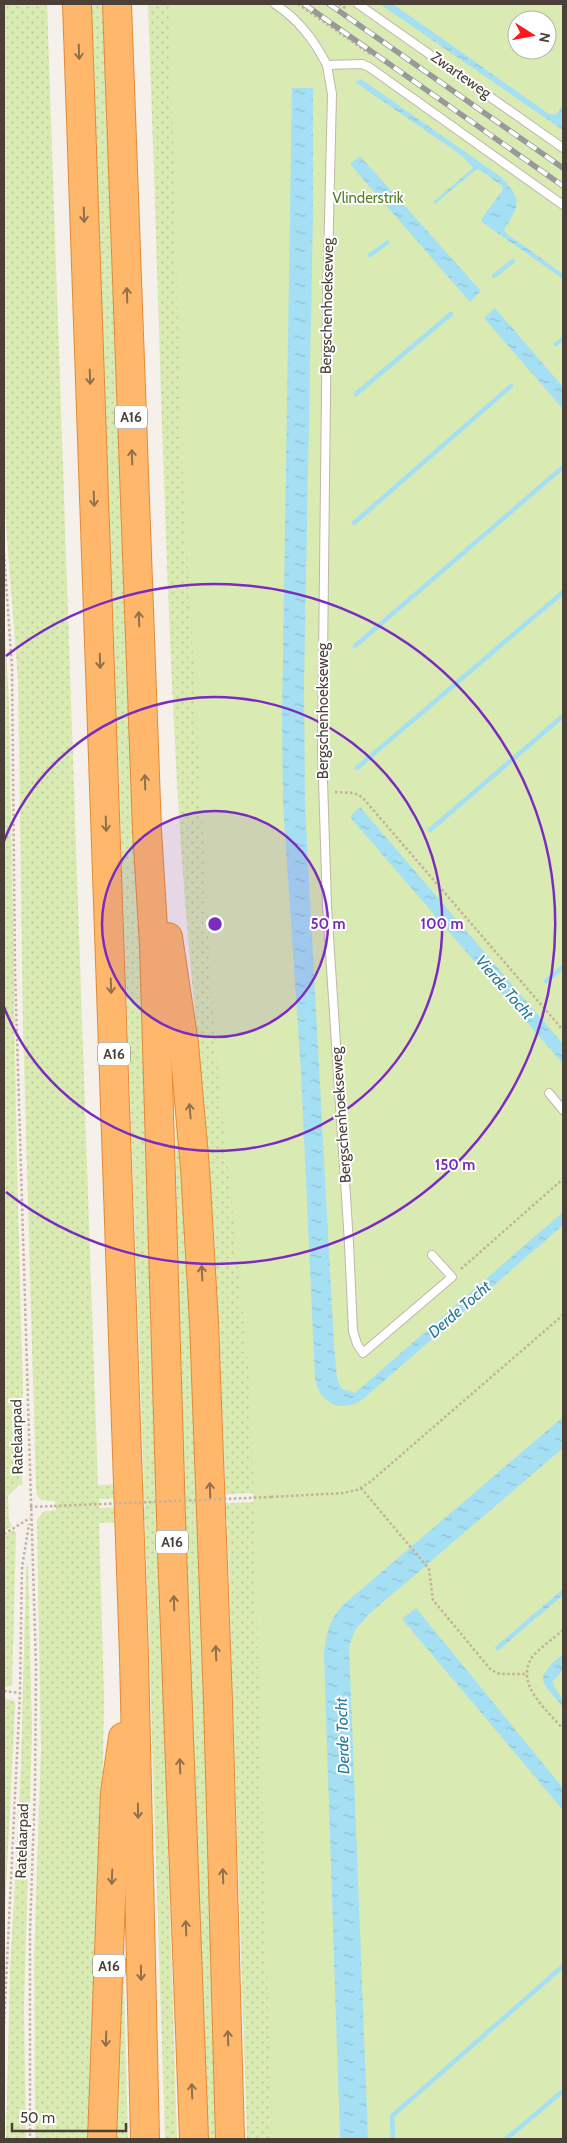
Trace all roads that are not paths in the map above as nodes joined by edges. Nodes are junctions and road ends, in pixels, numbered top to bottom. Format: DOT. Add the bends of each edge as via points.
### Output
graph roads {
  1 [pos="77,4"];
  2 [pos="117,4"];
  3 [pos="275,4"];
  4 [pos="358,4"];
  5 [pos="327,65"];
  6 [pos="563,148"];
  7 [pos="563,205"];
  8 [pos="147,830"];
  9 [pos="549,1093"];
  10 [pos="563,1110"];
  11 [pos="432,1255"];
  12 [pos="134,1657"];
  13 [pos="102,2139"];
  14 [pos="145,2139"];
  15 [pos="194,2139"];
  16 [pos="230,2139"];
  1 -- 12 [label="highway, A16, one-way"];
  8 -- 2 [label="highway, A16, one-way"];
  3 -- 5 [label="lane, Bergschenhoekseweg" via="290,14 309,35"];
  4 -- 6 [label="lane, Zwarteweg"];
  5 -- 7 [label="lane" via="362,64 369,67"];
  5 -- 11 [label="lane, Bergschenhoekseweg" via="332,94 324,440 323,792 353,1331 363,1353 452,1277"];
  15 -- 8 [label="highway, A16, one-way" via="172,1550 155,955"];
  16 -- 8 [label="highway, A16, one-way" via="218,1701 196,1178 172,955"];
  9 -- 10 [label="lane"];
  12 -- 13 [label="highway, A16, one-way" via="115,1793"];
  12 -- 14 [label="highway, A16, one-way"];
}
